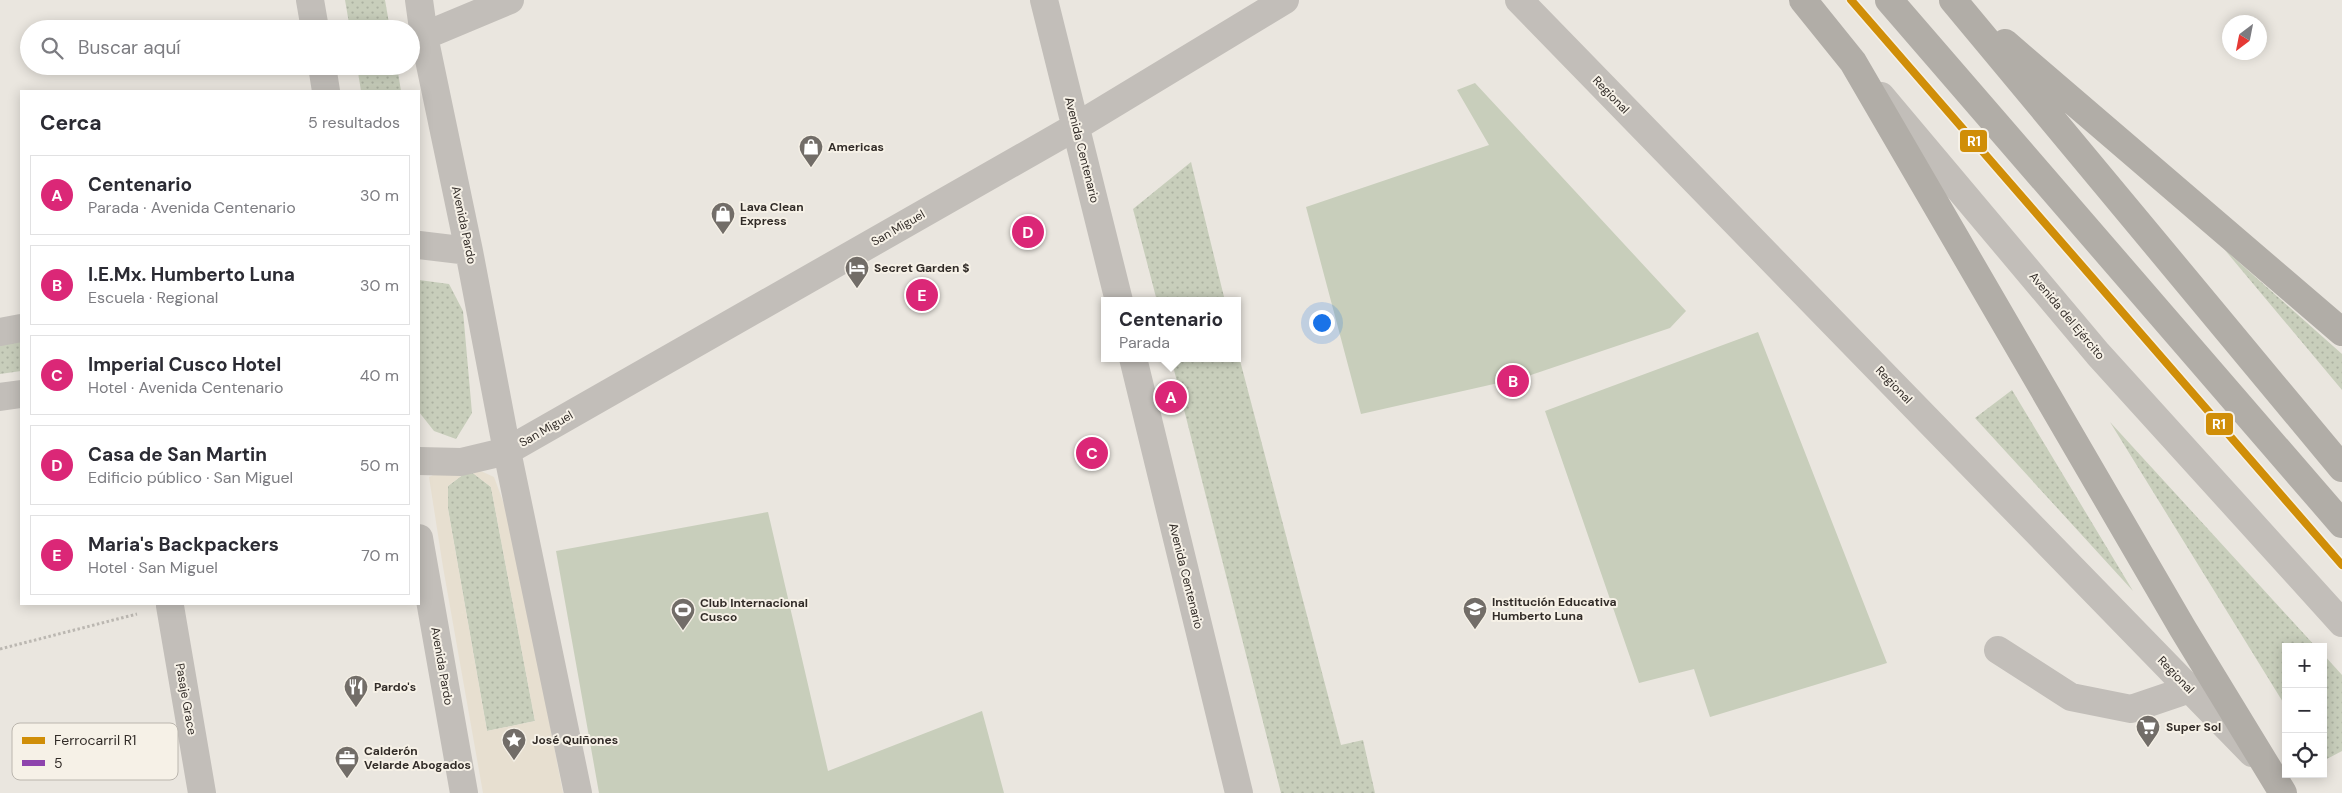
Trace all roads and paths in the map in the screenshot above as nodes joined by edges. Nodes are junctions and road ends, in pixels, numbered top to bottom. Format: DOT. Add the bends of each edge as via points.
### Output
graph roads {
  1 [pos="310,0"];
  2 [pos="419,0"];
  3 [pos="510,0"];
  4 [pos="1044,0"];
  5 [pos="1285,0"];
  6 [pos="1519,0"];
  7 [pos="1803,0"];
  8 [pos="1889,0"];
  9 [pos="1954,0"];
  10 [pos="313,20"];
  11 [pos="424,36"];
  12 [pos="1853,62"];
  13 [pos="323,75"];
  14 [pos="326,90"];
  15 [pos="1077,126"];
  16 [pos="420,245"];
  17 [pos="469,250"];
  18 [pos="1118,297"];
  19 [pos="20,328"];
  20 [pos="0,332"];
  21 [pos="2342,332"];
  22 [pos="1134,362"];
  23 [pos="20,394"];
  24 [pos="0,397"];
  25 [pos="507,451"];
  26 [pos="420,461"];
  27 [pos="2342,468"];
  28 [pos="2342,524"];
  29 [pos="420,544"];
  30 [pos="170,606"];
  31 [pos="2342,623"];
  32 [pos="0,649"];
  33 [pos="1998,650"];
  34 [pos="2190,689"];
  35 [pos="2268,769"];
  36 [pos="202,793"];
  37 [pos="464,793"];
  38 [pos="578,793"];
  39 [pos="1240,793"];
  40 [pos="2283,793"];
  1 -- 10 [label="street"];
  2 -- 11 [label="street, Avenida Pardo"];
  3 -- 11 [label="street"];
  4 -- 15 [label="street, Avenida Centenario"];
  5 -- 15 [label="street, San Miguel"];
  6 -- 34 [label="street, Regional"];
  7 -- 12 [label="main road, Avenida del Ejército"];
  8 -- 28 [label="main road"];
  9 -- 21 [label="main road"];
  9 -- 27 [label="main road"];
  11 -- 17 [label="street, Avenida Pardo"];
  12 -- 31 [label="street, Avenida del Ejército" via="2098,354"];
  12 -- 35 [label="main road"];
  13 -- 14 [label="street"];
  15 -- 18 [label="street, Avenida Centenario"];
  15 -- 25 [label="street, San Miguel"];
  16 -- 17 [label="street"];
  17 -- 25 [label="street, Avenida Pardo"];
  19 -- 20 [label="street"];
  22 -- 39 [label="street, Avenida Centenario"];
  23 -- 24 [label="street"];
  25 -- 26 [label="street, San Miguel" via="461,462"];
  25 -- 38 [label="street, Avenida Pardo"];
  29 -- 37 [label="street, Avenida Pardo"];
  30 -- 32 [label="path"];
  30 -- 36 [label="street, Pasaje Grace"];
  33 -- 34 [label="street" via="2071,697 2080,699 2131,709"];
  34 -- 35 [label="street, Regional"];
  35 -- 40 [label="main road"];
}
